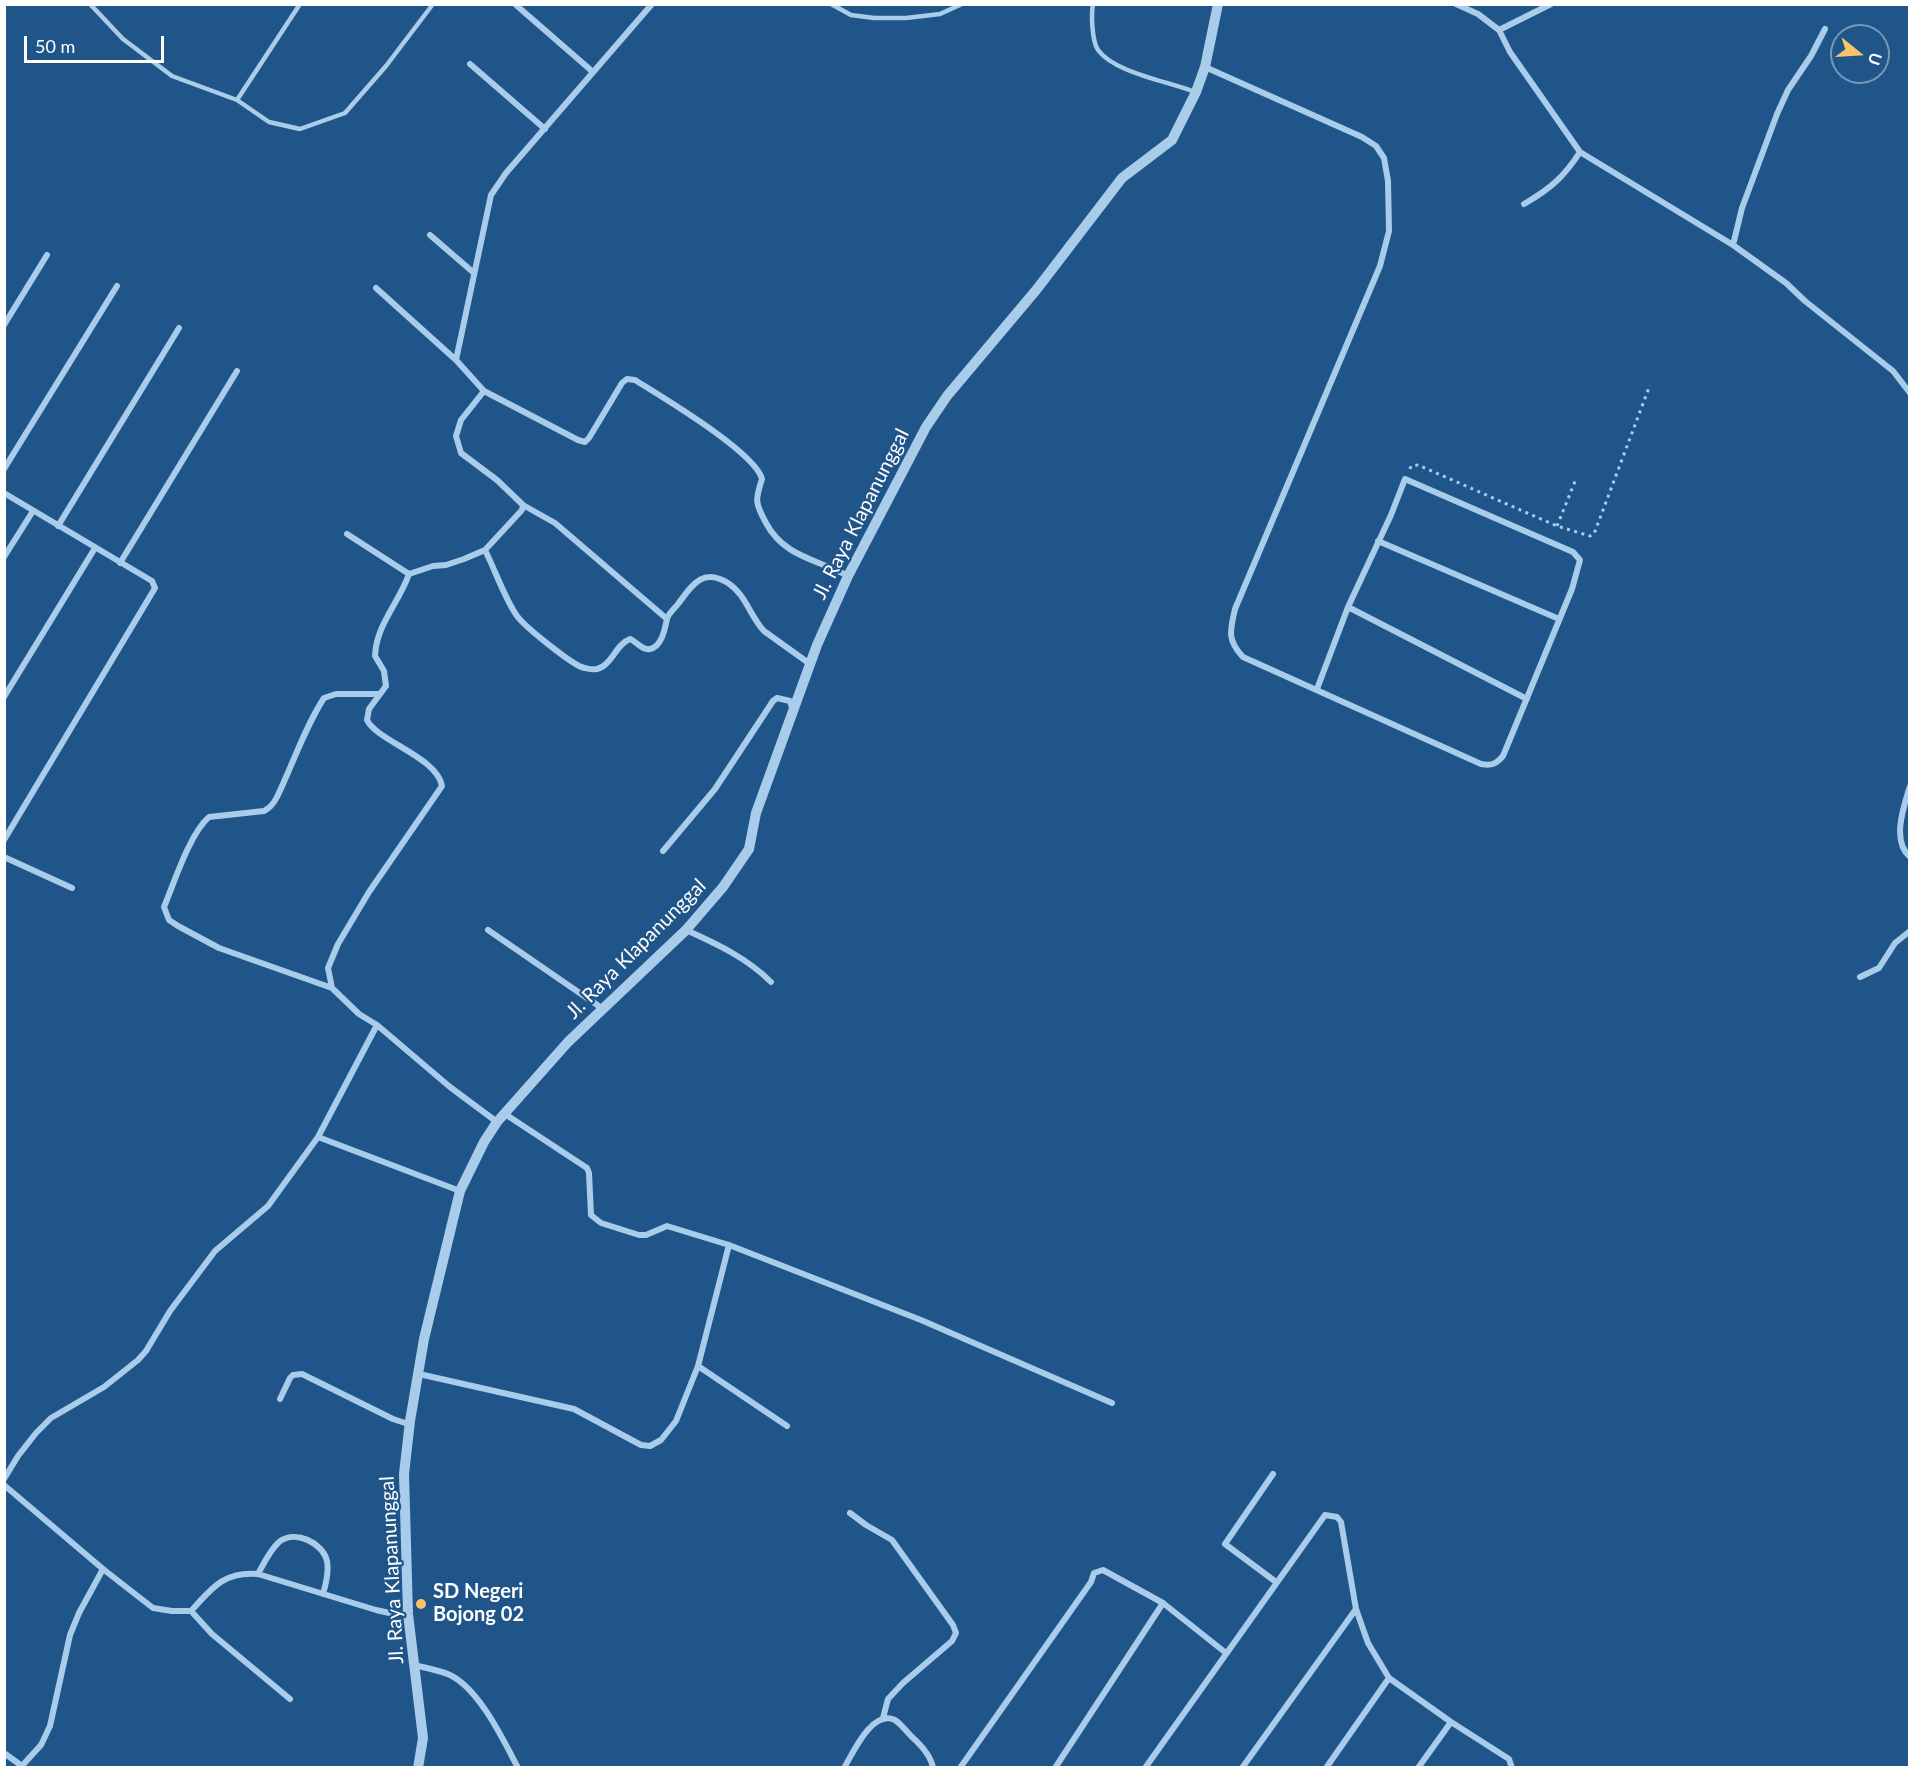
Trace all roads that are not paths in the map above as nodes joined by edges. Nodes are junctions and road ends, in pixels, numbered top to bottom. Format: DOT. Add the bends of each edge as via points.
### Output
graph roads {
  1 [pos="90,4"];
  2 [pos="300,4"];
  3 [pos="432,4"];
  4 [pos="652,4"];
  5 [pos="831,4"];
  6 [pos="962,4"];
  7 [pos="1092,4"];
  8 [pos="1218,4"];
  9 [pos="1456,4"];
  10 [pos="1551,4"];
  11 [pos="516,5"];
  12 [pos="1825,29"];
  13 [pos="1499,30"];
  14 [pos="470,64"];
  15 [pos="1205,67"];
  16 [pos="593,72"];
  17 [pos="1196,92"];
  18 [pos="237,100"];
  19 [pos="545,129"];
  20 [pos="1580,152"];
  21 [pos="1524,204"];
  22 [pos="430,235"];
  23 [pos="1733,245"];
  24 [pos="47,255"];
  25 [pos="474,273"];
  26 [pos="117,286"];
  27 [pos="376,288"];
  28 [pos="4,325"];
  29 [pos="179,328"];
  30 [pos="456,360"];
  31 [pos="237,371"];
  32 [pos="484,390"];
  33 [pos="1910,393"];
  34 [pos="4,469"];
  35 [pos="4,493"];
  36 [pos="523,505"];
  37 [pos="33,511"];
  38 [pos="58,526"];
  39 [pos="347,534"];
  40 [pos="1378,541"];
  41 [pos="94,548"];
  42 [pos="485,550"];
  43 [pos="4,557"];
  44 [pos="120,563"];
  45 [pos="409,574"];
  46 [pos="848,576"];
  47 [pos="1348,608"];
  48 [pos="667,619"];
  49 [pos="1559,620"];
  50 [pos="810,664"];
  51 [pos="1317,689"];
  52 [pos="380,694"];
  53 [pos="4,697"];
  54 [pos="1527,699"];
  55 [pos="792,712"];
  56 [pos="1910,786"];
  57 [pos="4,840"];
  58 [pos="663,851"];
  59 [pos="4,857"];
  60 [pos="1910,857"];
  61 [pos="72,888"];
  62 [pos="488,930"];
  63 [pos="686,930"];
  64 [pos="1910,931"];
  65 [pos="1860,977"];
  66 [pos="771,982"];
  67 [pos="332,988"];
  68 [pos="603,1009"];
  69 [pos="377,1025"];
  70 [pos="501,1118"];
  71 [pos="318,1137"];
  72 [pos="460,1191"];
  73 [pos="729,1245"];
  74 [pos="698,1365"];
  75 [pos="419,1374"];
  76 [pos="280,1399"];
  77 [pos="1112,1403"];
  78 [pos="410,1421"];
  79 [pos="788,1426"];
  80 [pos="1273,1474"];
  81 [pos="4,1479"];
  82 [pos="4,1485"];
  83 [pos="849,1513"];
  84 [pos="103,1569"];
  85 [pos="258,1574"];
  86 [pos="1276,1581"];
  87 [pos="323,1593"];
  88 [pos="1163,1603"];
  89 [pos="1356,1609"];
  90 [pos="191,1611"];
  91 [pos="408,1614"];
  92 [pos="1226,1653"];
  93 [pos="414,1665"];
  94 [pos="1389,1678"];
  95 [pos="290,1699"];
  96 [pos="883,1718"];
  97 [pos="1450,1722"];
  98 [pos="4,1753"];
  99 [pos="21,1767"];
  100 [pos="418,1767"];
  101 [pos="518,1767"];
  102 [pos="844,1767"];
  103 [pos="933,1767"];
  104 [pos="960,1767"];
  105 [pos="1055,1767"];
  106 [pos="1145,1767"];
  107 [pos="1242,1767"];
  108 [pos="1326,1767"];
  109 [pos="1418,1767"];
  110 [pos="1512,1767"];
  1 -- 18 [label="lane" via="123,39 172,76"];
  2 -- 18 [label="lane"];
  3 -- 18 [label="lane" via="372,84 345,113 300,129 269,122"];
  4 -- 16 [label="street"];
  5 -- 6 [label="lane" via="851,15 874,18 940,14"];
  7 -- 17 [label="lane" via="1097,49 1120,68"];
  8 -- 15 [label="street, Jl. Raya Klapanunggal"];
  9 -- 13 [label="street"];
  10 -- 13 [label="street"];
  11 -- 16 [label="street"];
  12 -- 23 [label="street" via="1777,114 1742,208"];
  13 -- 20 [label="street" via="1510,52"];
  14 -- 19 [label="street"];
  15 -- 17 [label="street, Jl. Raya Klapanunggal"];
  15 -- 51 [label="street" via="1362,137 1376,146 1384,158 1389,231 1380,266 1235,609 1231,628 1233,646 1243,657"];
  16 -- 19 [label="street"];
  17 -- 46 [label="street, Jl. Raya Klapanunggal" via="1172,140 1122,178 1037,289 947,396 926,427"];
  19 -- 25 [label="street" via="491,195"];
  20 -- 21 [label="street" via="1568,171 1544,193"];
  20 -- 23 [label="street"];
  22 -- 25 [label="street"];
  23 -- 33 [label="street" via="1786,282 1893,370"];
  24 -- 28 [label="street"];
  25 -- 30 [label="street"];
  26 -- 34 [label="street"];
  27 -- 30 [label="street"];
  29 -- 38 [label="street"];
  30 -- 32 [label="street"];
  31 -- 44 [label="street"];
  32 -- 36 [label="street" via="461,420 456,436 461,453"];
  32 -- 46 [label="street" via="585,442 622,383 635,380 732,446 756,467 762,479 756,498 769,528 783,546"];
  35 -- 37 [label="street"];
  36 -- 42 [label="street"];
  36 -- 48 [label="street" via="555,523"];
  37 -- 38 [label="street"];
  37 -- 43 [label="street"];
  38 -- 41 [label="street"];
  39 -- 45 [label="street"];
  40 -- 47 [label="street"];
  40 -- 49 [label="street"];
  40 -- 49 [label="street" via="1405,479 1574,552 1579,557 1579,566"];
  41 -- 44 [label="street"];
  41 -- 53 [label="street"];
  42 -- 45 [label="street"];
  42 -- 48 [label="street" via="516,615 527,628 579,666 600,667 630,639 649,650 655,647"];
  44 -- 57 [label="street" via="152,581 154,593"];
  45 -- 52 [label="street" via="375,649 386,678"];
  46 -- 50 [label="street, Jl. Raya Klapanunggal"];
  47 -- 51 [label="street"];
  47 -- 54 [label="street"];
  48 -- 50 [label="street" via="690,587 704,577 716,577 742,596 764,631"];
  49 -- 54 [label="street"];
  50 -- 55 [label="street, Jl. Raya Klapanunggal"];
  51 -- 54 [label="street" via="1489,765 1497,764 1503,756"];
  52 -- 67 [label="street" via="369,710 369,724 416,755 442,786 338,944 328,968"];
  52 -- 67 [label="street" via="336,694 324,698 270,808 209,817 202,822 164,907 169,920 219,948"];
  55 -- 58 [label="street" via="790,701 773,701 728,770"];
  55 -- 63 [label="street, Jl. Raya Klapanunggal" via="756,813 749,849"];
  56 -- 60 [label="street" via="1902,813 1900,841"];
  59 -- 61 [label="street"];
  62 -- 68 [label="street"];
  63 -- 66 [label="street" via="735,954"];
  63 -- 68 [label="street, Jl. Raya Klapanunggal"];
  64 -- 65 [label="street" via="1895,943 1879,968"];
  67 -- 69 [label="street"];
  68 -- 70 [label="street, Jl. Raya Klapanunggal"];
  69 -- 70 [label="street" via="450,1087"];
  69 -- 71 [label="street"];
  70 -- 72 [label="street, Jl. Raya Klapanunggal" via="484,1142"];
  70 -- 73 [label="street" via="587,1168 590,1209 595,1220 639,1235 667,1226"];
  71 -- 72 [label="street"];
  71 -- 81 [label="street" via="268,1206 215,1251 146,1351 104,1387 51,1418"];
  72 -- 75 [label="street, Jl. Raya Klapanunggal"];
  73 -- 74 [label="street"];
  73 -- 77 [label="street" via="921,1320"];
  74 -- 75 [label="street" via="676,1421 661,1440 650,1446 641,1445 574,1409"];
  74 -- 79 [label="street"];
  75 -- 78 [label="street, Jl. Raya Klapanunggal"];
  76 -- 78 [label="street" via="290,1378 302,1374 393,1419"];
  78 -- 91 [label="street, Jl. Raya Klapanunggal" via="404,1493"];
  80 -- 86 [label="street" via="1225,1544"];
  82 -- 84 [label="street"];
  83 -- 96 [label="street" via="892,1540 956,1633 888,1699"];
  84 -- 90 [label="street" via="159,1611"];
  84 -- 99 [label="street" via="70,1635 50,1726 41,1745"];
  85 -- 87 [label="street"];
  85 -- 87 [label="street" via="279,1541 304,1539 323,1551 327,1562"];
  85 -- 90 [label="street" via="245,1572 215,1584"];
  86 -- 89 [label="street" via="1324,1515 1337,1517"];
  86 -- 92 [label="street"];
  87 -- 91 [label="street" via="394,1614"];
  88 -- 92 [label="street"];
  88 -- 104 [label="street" via="1103,1570 1094,1573"];
  88 -- 105 [label="street"];
  89 -- 94 [label="street" via="1368,1643"];
  89 -- 107 [label="street"];
  90 -- 95 [label="street" via="212,1634"];
  91 -- 93 [label="street, Jl. Raya Klapanunggal"];
  92 -- 106 [label="street"];
  93 -- 100 [label="street, Jl. Raya Klapanunggal" via="423,1738"];
  93 -- 101 [label="street" via="442,1672 462,1683 481,1704"];
  94 -- 97 [label="street"];
  94 -- 108 [label="street"];
  96 -- 102 [label="street" via="864,1734"];
  96 -- 103 [label="street" via="894,1720 917,1741"];
  97 -- 109 [label="street"];
  97 -- 110 [label="street" via="1509,1759"];
  98 -- 99 [label="street"];
}
